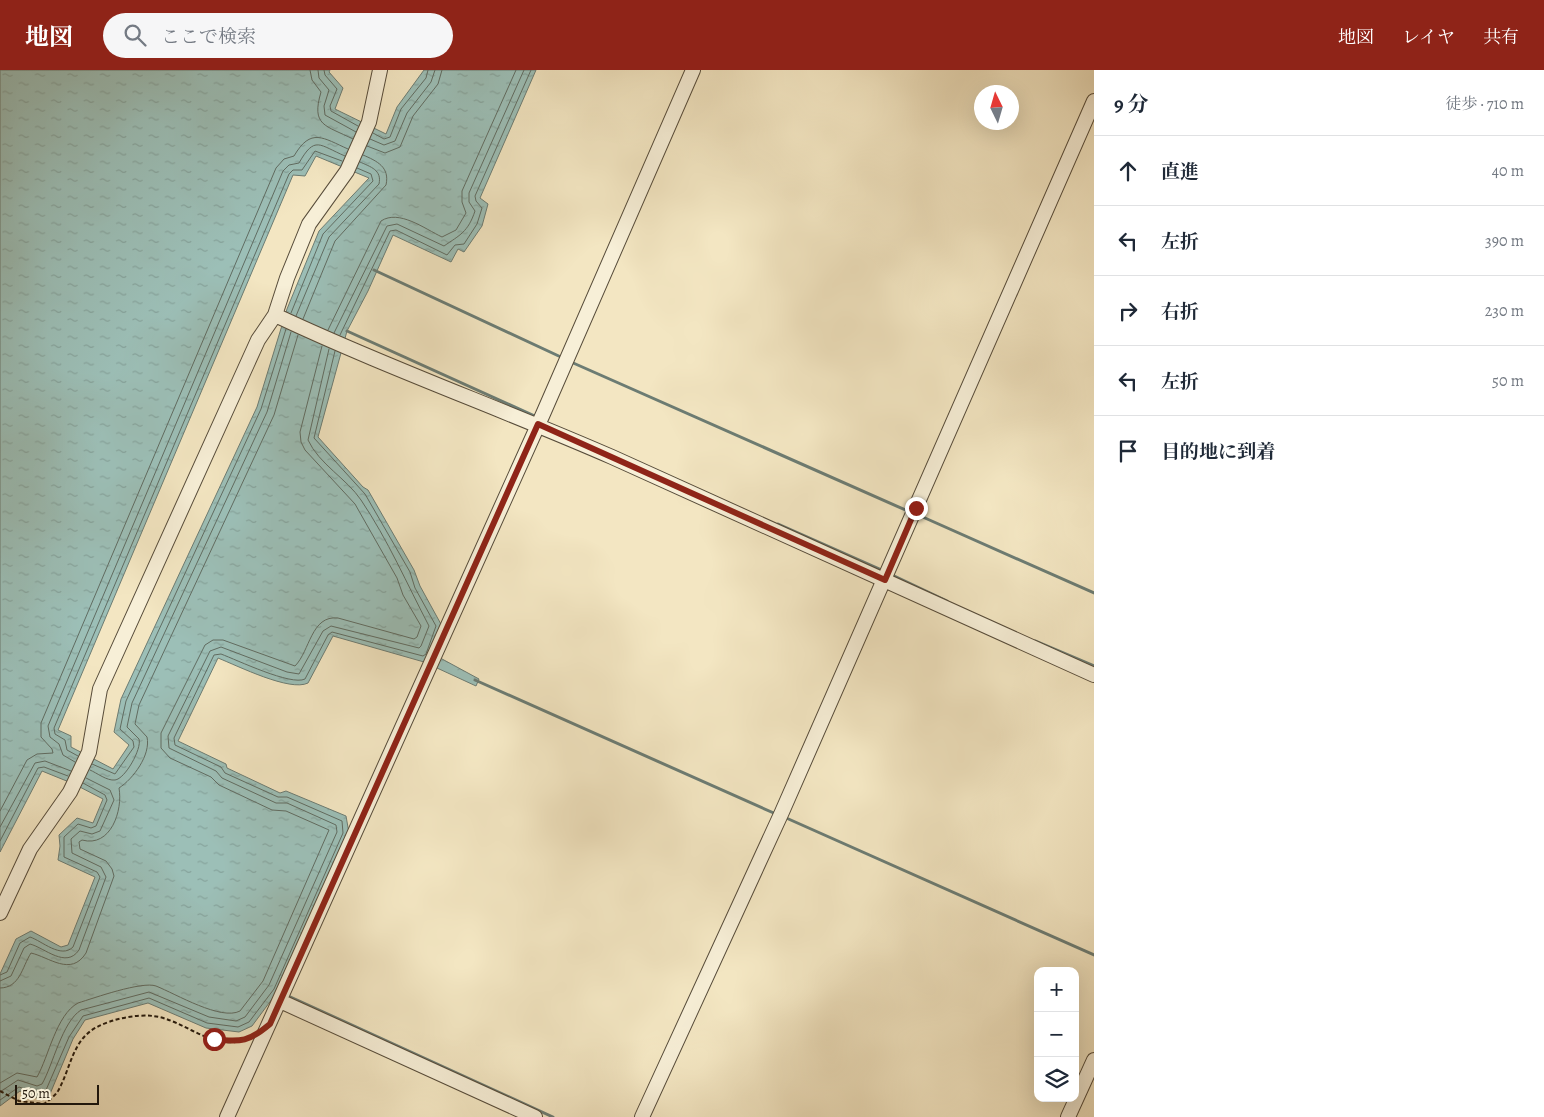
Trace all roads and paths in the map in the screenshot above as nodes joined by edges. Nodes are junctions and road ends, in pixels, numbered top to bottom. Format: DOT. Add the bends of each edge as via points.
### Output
graph roads {
  1 [pos="380,70"];
  2 [pos="693,70"];
  3 [pos="1094,101"];
  4 [pos="275,315"];
  5 [pos="541,419"];
  6 [pos="887,575"];
  7 [pos="1094,675"];
  8 [pos="0,913"];
  9 [pos="282,995"];
  10 [pos="250,1038"];
  11 [pos="1094,1060"];
  12 [pos="0,1091"];
  13 [pos="227,1117"];
  14 [pos="535,1117"];
  15 [pos="642,1117"];
  16 [pos="1068,1117"];
  1 -- 4 [label="street" via="369,122 347,171 309,224"];
  2 -- 5 [label="street"];
  3 -- 6 [label="street"];
  4 -- 5 [label="street" via="349,350"];
  4 -- 8 [label="street" via="258,340 100,689 89,752 70,792 30,849"];
  5 -- 6 [label="street"];
  5 -- 9 [label="street"];
  6 -- 7 [label="street"];
  6 -- 15 [label="street"];
  9 -- 13 [label="street"];
  9 -- 14 [label="street"];
  10 -- 12 [label="path" via="233,1042 214,1039 154,1016 128,1017 97,1027 79,1041 58,1093 44,1104 19,1101"];
  11 -- 16 [label="street"];
}
